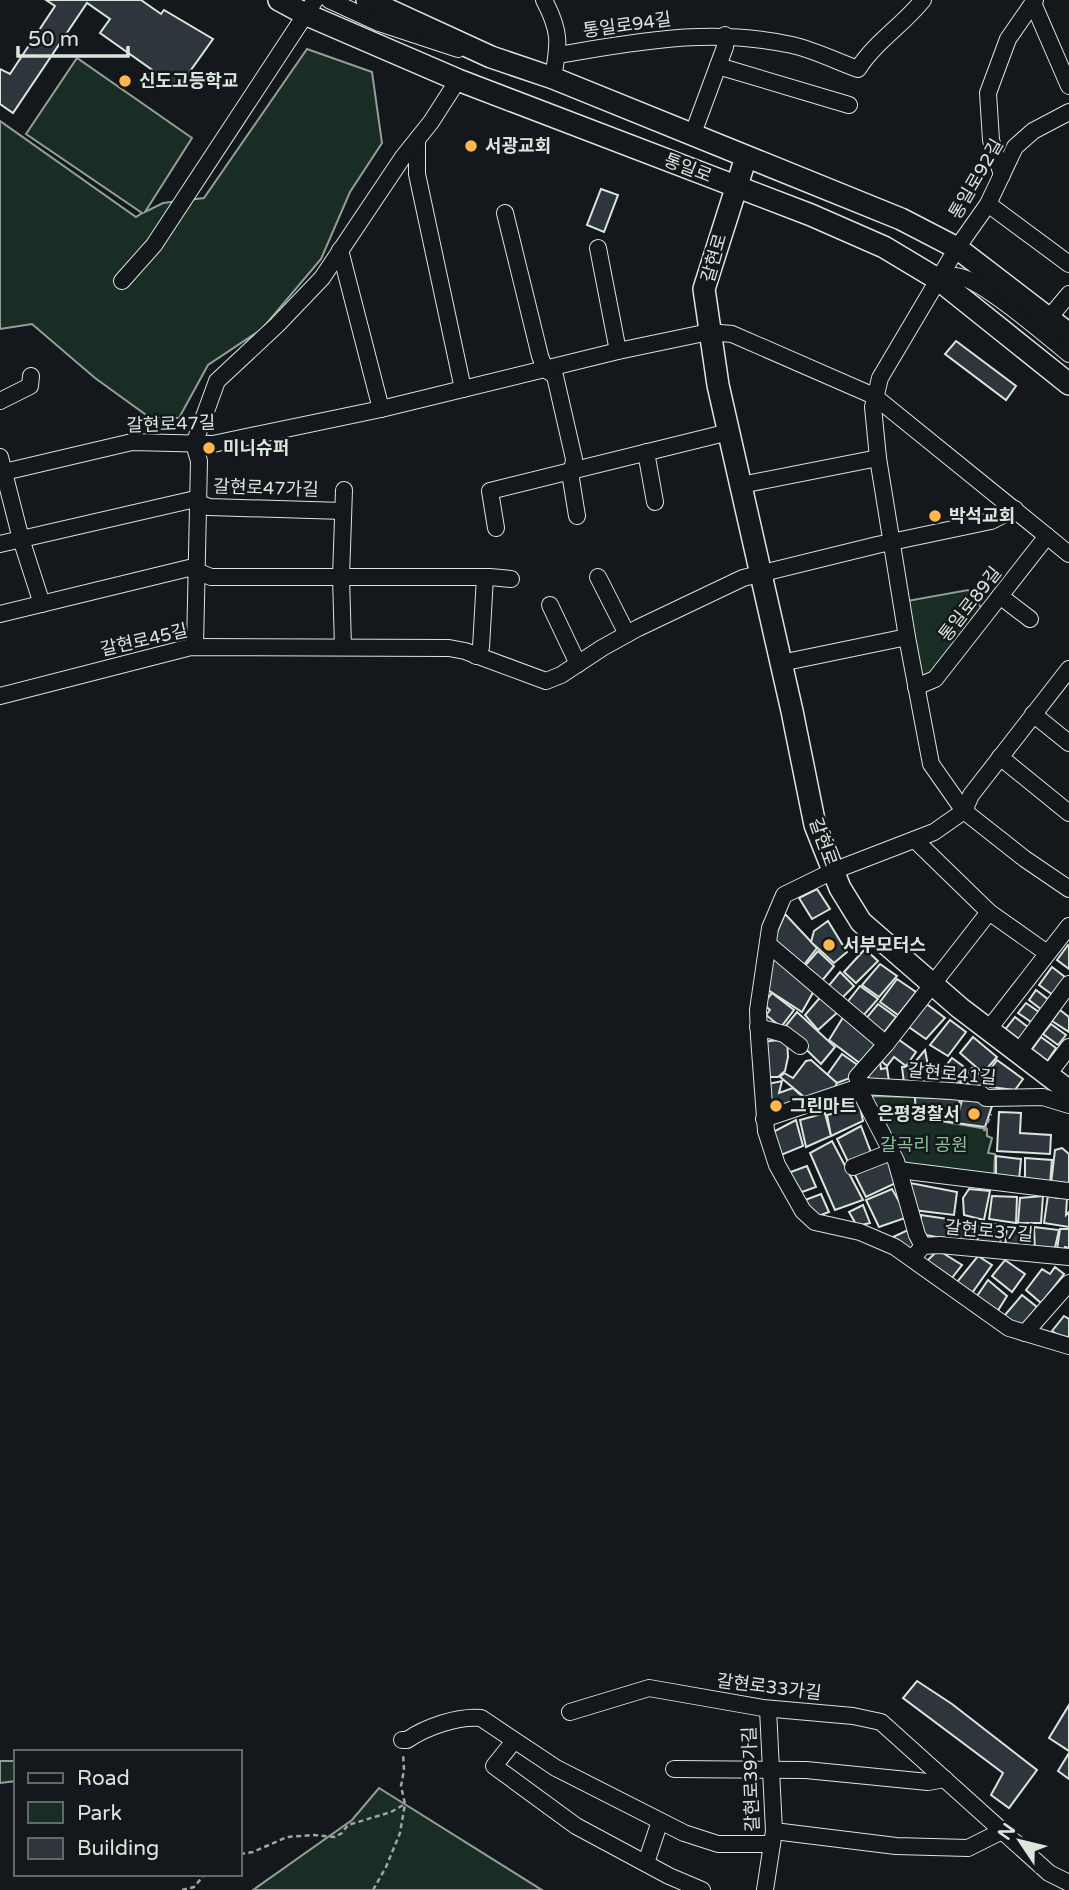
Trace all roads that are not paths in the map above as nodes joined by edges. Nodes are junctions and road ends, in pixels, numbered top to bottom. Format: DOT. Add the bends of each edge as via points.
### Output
graph roads {
  1 [pos="279,0"];
  2 [pos="329,0"];
  3 [pos="368,0"];
  4 [pos="544,0"];
  5 [pos="919,1"];
  6 [pos="1034,1"];
  7 [pos="310,7"];
  8 [pos="725,36"];
  9 [pos="557,55"];
  10 [pos="491,57"];
  11 [pos="718,66"];
  12 [pos="553,78"];
  13 [pos="458,80"];
  14 [pos="1069,86"];
  15 [pos="849,105"];
  16 [pos="1069,113"];
  17 [pos="692,136"];
  18 [pos="417,140"];
  19 [pos="746,157"];
  20 [pos="1002,175"];
  21 [pos="735,187"];
  22 [pos="988,204"];
  23 [pos="505,214"];
  24 [pos="598,248"];
  25 [pos="957,248"];
  26 [pos="340,250"];
  27 [pos="1069,264"];
  28 [pos="939,280"];
  29 [pos="122,281"];
  30 [pos="1069,294"];
  31 [pos="1049,318"];
  32 [pos="709,331"];
  33 [pos="1069,334"];
  34 [pos="618,351"];
  35 [pos="1069,354"];
  36 [pos="545,369"];
  37 [pos="31,376"];
  38 [pos="1069,384"];
  39 [pos="463,389"];
  40 [pos="874,396"];
  41 [pos="0,401"];
  42 [pos="381,409"];
  43 [pos="729,432"];
  44 [pos="194,444"];
  45 [pos="646,452"];
  46 [pos="878,458"];
  47 [pos="2,467"];
  48 [pos="572,470"];
  49 [pos="741,485"];
  50 [pos="344,490"];
  51 [pos="655,502"];
  52 [pos="198,503"];
  53 [pos="1015,509"];
  54 [pos="343,511"];
  55 [pos="577,516"];
  56 [pos="496,528"];
  57 [pos="1047,536"];
  58 [pos="21,539"];
  59 [pos="892,542"];
  60 [pos="0,544"];
  61 [pos="1069,554"];
  62 [pos="198,572"];
  63 [pos="761,574"];
  64 [pos="598,577"];
  65 [pos="341,578"];
  66 [pos="485,578"];
  67 [pos="511,579"];
  68 [pos="1000,596"];
  69 [pos="42,604"];
  70 [pos="550,605"];
  71 [pos="0,614"];
  72 [pos="1030,619"];
  73 [pos="627,634"];
  74 [pos="907,637"];
  75 [pos="195,647"];
  76 [pos="342,648"];
  77 [pos="477,656"];
  78 [pos="781,663"];
  79 [pos="578,664"];
  80 [pos="1069,669"];
  81 [pos="916,687"];
  82 [pos="0,696"];
  83 [pos="1033,715"];
  84 [pos="1069,743"];
  85 [pos="1000,757"];
  86 [pos="964,811"];
  87 [pos="1069,813"];
  88 [pos="915,840"];
  89 [pos="830,872"];
  90 [pos="1069,888"];
  91 [pos="989,912"];
  92 [pos="1069,926"];
  93 [pos="768,944"];
  94 [pos="1047,953"];
  95 [pos="933,984"];
  96 [pos="1069,984"];
  97 [pos="988,1030"];
  98 [pos="759,1032"];
  99 [pos="886,1044"];
  100 [pos="800,1046"];
  101 [pos="1069,1046"];
  102 [pos="1018,1053"];
  103 [pos="1045,1086"];
  104 [pos="860,1087"];
  105 [pos="1069,1091"];
  106 [pos="1069,1105"];
  107 [pos="764,1117"];
  108 [pos="891,1152"];
  109 [pos="853,1167"];
  110 [pos="899,1170"];
  111 [pos="1069,1191"];
  112 [pos="917,1253"];
  113 [pos="1069,1257"];
  114 [pos="1069,1283"];
  115 [pos="1025,1333"];
  116 [pos="1069,1346"];
  117 [pos="768,1709"];
  118 [pos="570,1712"];
  119 [pos="402,1740"];
  120 [pos="514,1741"];
  121 [pos="674,1769"];
  122 [pos="771,1769"];
  123 [pos="945,1779"];
  124 [pos="660,1821"];
  125 [pos="1002,1831"];
  126 [pos="773,1838"];
  127 [pos="646,1863"];
  128 [pos="1062,1885"];
  129 [pos="702,1890"];
  130 [pos="765,1890"];
  1 -- 7 [label="main road, 통일로"];
  2 -- 10 [label="street" via="408,34"];
  3 -- 10 [label="main road, 통일로"];
  4 -- 9 [label="street" via="559,43"];
  5 -- 8 [label="street, 통일로94길" via="858,69 794,46"];
  6 -- 14 [label="street"];
  6 -- 20 [label="street" via="1008,39 988,93 991,140"];
  7 -- 13 [label="main road, 통일로"];
  7 -- 29 [label="street" via="153,245"];
  8 -- 9 [label="street, 통일로94길" via="649,40"];
  8 -- 11 [label="street, 통일로"];
  9 -- 12 [label="street"];
  10 -- 12 [label="main road, 통일로"];
  11 -- 15 [label="street"];
  11 -- 17 [label="street, 통일로"];
  12 -- 17 [label="main road, 통일로"];
  13 -- 18 [label="street"];
  13 -- 21 [label="main road, 통일로"];
  16 -- 20 [label="street, 통일로92길" via="1033,131 1015,147"];
  17 -- 19 [label="main road, 통일로"];
  18 -- 26 [label="street"];
  18 -- 39 [label="street" via="416,174"];
  19 -- 21 [label="main road, 갈현로"];
  19 -- 25 [label="main road, 통일로" via="901,219"];
  20 -- 22 [label="street, 통일로92길"];
  21 -- 28 [label="main road, 통일로" via="884,247"];
  21 -- 32 [label="main road, 갈현로" via="704,289"];
  22 -- 25 [label="street, 통일로92길"];
  22 -- 27 [label="street"];
  23 -- 36 [label="street"];
  24 -- 34 [label="street"];
  25 -- 28 [label="street, 통일로92길"];
  25 -- 31 [label="main road, 통일로"];
  26 -- 42 [label="street"];
  26 -- 44 [label="street" via="322,278 217,380"];
  28 -- 35 [label="street" via="957,276 971,282"];
  28 -- 38 [label="main road, 통일로"];
  28 -- 40 [label="street" via="880,378"];
  30 -- 31 [label="street"];
  31 -- 33 [label="main road, 통일로"];
  32 -- 34 [label="street, 갈현로47길"];
  32 -- 40 [label="street" via="732,334"];
  32 -- 43 [label="main road, 갈현로"];
  34 -- 36 [label="street, 갈현로47길"];
  36 -- 39 [label="street, 갈현로47길"];
  36 -- 48 [label="street" via="555,376 574,459"];
  37 -- 41 [label="street" via="30,386"];
  39 -- 42 [label="street, 갈현로47길"];
  40 -- 46 [label="street"];
  40 -- 53 [label="street"];
  42 -- 44 [label="street, 갈현로47길"];
  43 -- 45 [label="street"];
  43 -- 49 [label="main road, 갈현로"];
  44 -- 47 [label="street, 갈현로47길" via="132,442"];
  44 -- 52 [label="street" via="200,461"];
  45 -- 48 [label="street"];
  45 -- 51 [label="street"];
  46 -- 49 [label="street"];
  46 -- 59 [label="street"];
  47 -- 58 [label="street"];
  48 -- 55 [label="street"];
  48 -- 56 [label="street" via="490,491"];
  49 -- 63 [label="main road, 갈현로"];
  50 -- 54 [label="street"];
  52 -- 54 [label="street, 갈현로47가길"];
  52 -- 58 [label="street, 갈현로47가길" via="191,500"];
  52 -- 62 [label="street"];
  53 -- 57 [label="street"];
  53 -- 59 [label="street" via="991,521"];
  54 -- 65 [label="street"];
  57 -- 61 [label="street"];
  57 -- 68 [label="street, 통일로89길"];
  58 -- 60 [label="street, 갈현로47가길"];
  58 -- 69 [label="street"];
  59 -- 63 [label="street"];
  59 -- 74 [label="street"];
  62 -- 65 [label="street" via="211,577"];
  62 -- 69 [label="street" via="189,568"];
  62 -- 75 [label="street"];
  63 -- 73 [label="street, 갈현로45길" via="703,595"];
  63 -- 78 [label="main road, 갈현로"];
  64 -- 73 [label="street"];
  65 -- 66 [label="street"];
  65 -- 76 [label="street"];
  66 -- 67 [label="street"];
  66 -- 77 [label="street"];
  68 -- 72 [label="street"];
  68 -- 81 [label="street, 통일로89길" via="935,679"];
  69 -- 71 [label="street"];
  70 -- 79 [label="street"];
  73 -- 79 [label="street, 갈현로45길"];
  74 -- 78 [label="street"];
  74 -- 81 [label="street"];
  75 -- 76 [label="street, 갈현로45길"];
  75 -- 82 [label="street, 갈현로45길"];
  76 -- 77 [label="street, 갈현로45길" via="449,648"];
  77 -- 79 [label="street, 갈현로45길" via="546,681"];
  78 -- 89 [label="main road, 갈현로" via="815,825"];
  80 -- 83 [label="street"];
  81 -- 86 [label="street" via="931,764"];
  83 -- 84 [label="street"];
  83 -- 85 [label="street"];
  85 -- 86 [label="street"];
  85 -- 87 [label="street"];
  86 -- 88 [label="street"];
  86 -- 90 [label="street"];
  88 -- 89 [label="street"];
  88 -- 91 [label="street"];
  89 -- 93 [label="street" via="784,895"];
  89 -- 95 [label="main road, 갈현로" via="861,922"];
  91 -- 94 [label="street"];
  91 -- 95 [label="street"];
  92 -- 94 [label="street"];
  93 -- 98 [label="street"];
  93 -- 99 [label="street"];
  94 -- 97 [label="street"];
  95 -- 97 [label="main road, 갈현로"];
  95 -- 99 [label="street"];
  96 -- 102 [label="street"];
  97 -- 102 [label="main road, 갈현로"];
  98 -- 100 [label="street" via="784,1034"];
  98 -- 107 [label="street"];
  99 -- 104 [label="street" via="857,1077"];
  101 -- 103 [label="street"];
  102 -- 103 [label="main road, 갈현로"];
  103 -- 104 [label="street, 갈현로41길" via="986,1098 951,1091"];
  103 -- 105 [label="main road, 갈현로"];
  103 -- 106 [label="street, 갈현로41길"];
  104 -- 107 [label="street, 갈현로41길"];
  104 -- 108 [label="street"];
  107 -- 112 [label="street" via="777,1165 802,1210 815,1222 860,1232"];
  108 -- 109 [label="street"];
  108 -- 110 [label="street"];
  110 -- 111 [label="street"];
  110 -- 112 [label="street" via="917,1235"];
  112 -- 113 [label="street, 갈현로37길" via="940,1245"];
  112 -- 115 [label="street" via="1009,1328"];
  114 -- 115 [label="street"];
  115 -- 116 [label="street"];
  117 -- 118 [label="street, 갈현로33가길" via="649,1689"];
  117 -- 122 [label="street, 갈현로39가길"];
  117 -- 123 [label="street, 갈현로33가길" via="853,1716 881,1723"];
  119 -- 120 [label="street" via="469,1717 481,1718"];
  120 -- 124 [label="street" via="555,1768"];
  120 -- 127 [label="street" via="494,1766 576,1826"];
  121 -- 122 [label="street"];
  122 -- 123 [label="street" via="928,1783"];
  122 -- 126 [label="street, 갈현로39가길"];
  123 -- 125 [label="street, 갈현로33가길"];
  124 -- 126 [label="street" via="718,1844"];
  124 -- 127 [label="street"];
  125 -- 126 [label="street" via="968,1848"];
  125 -- 128 [label="street, 갈현로33가길"];
  126 -- 130 [label="street, 갈현로39가길"];
  127 -- 129 [label="street"];
}
